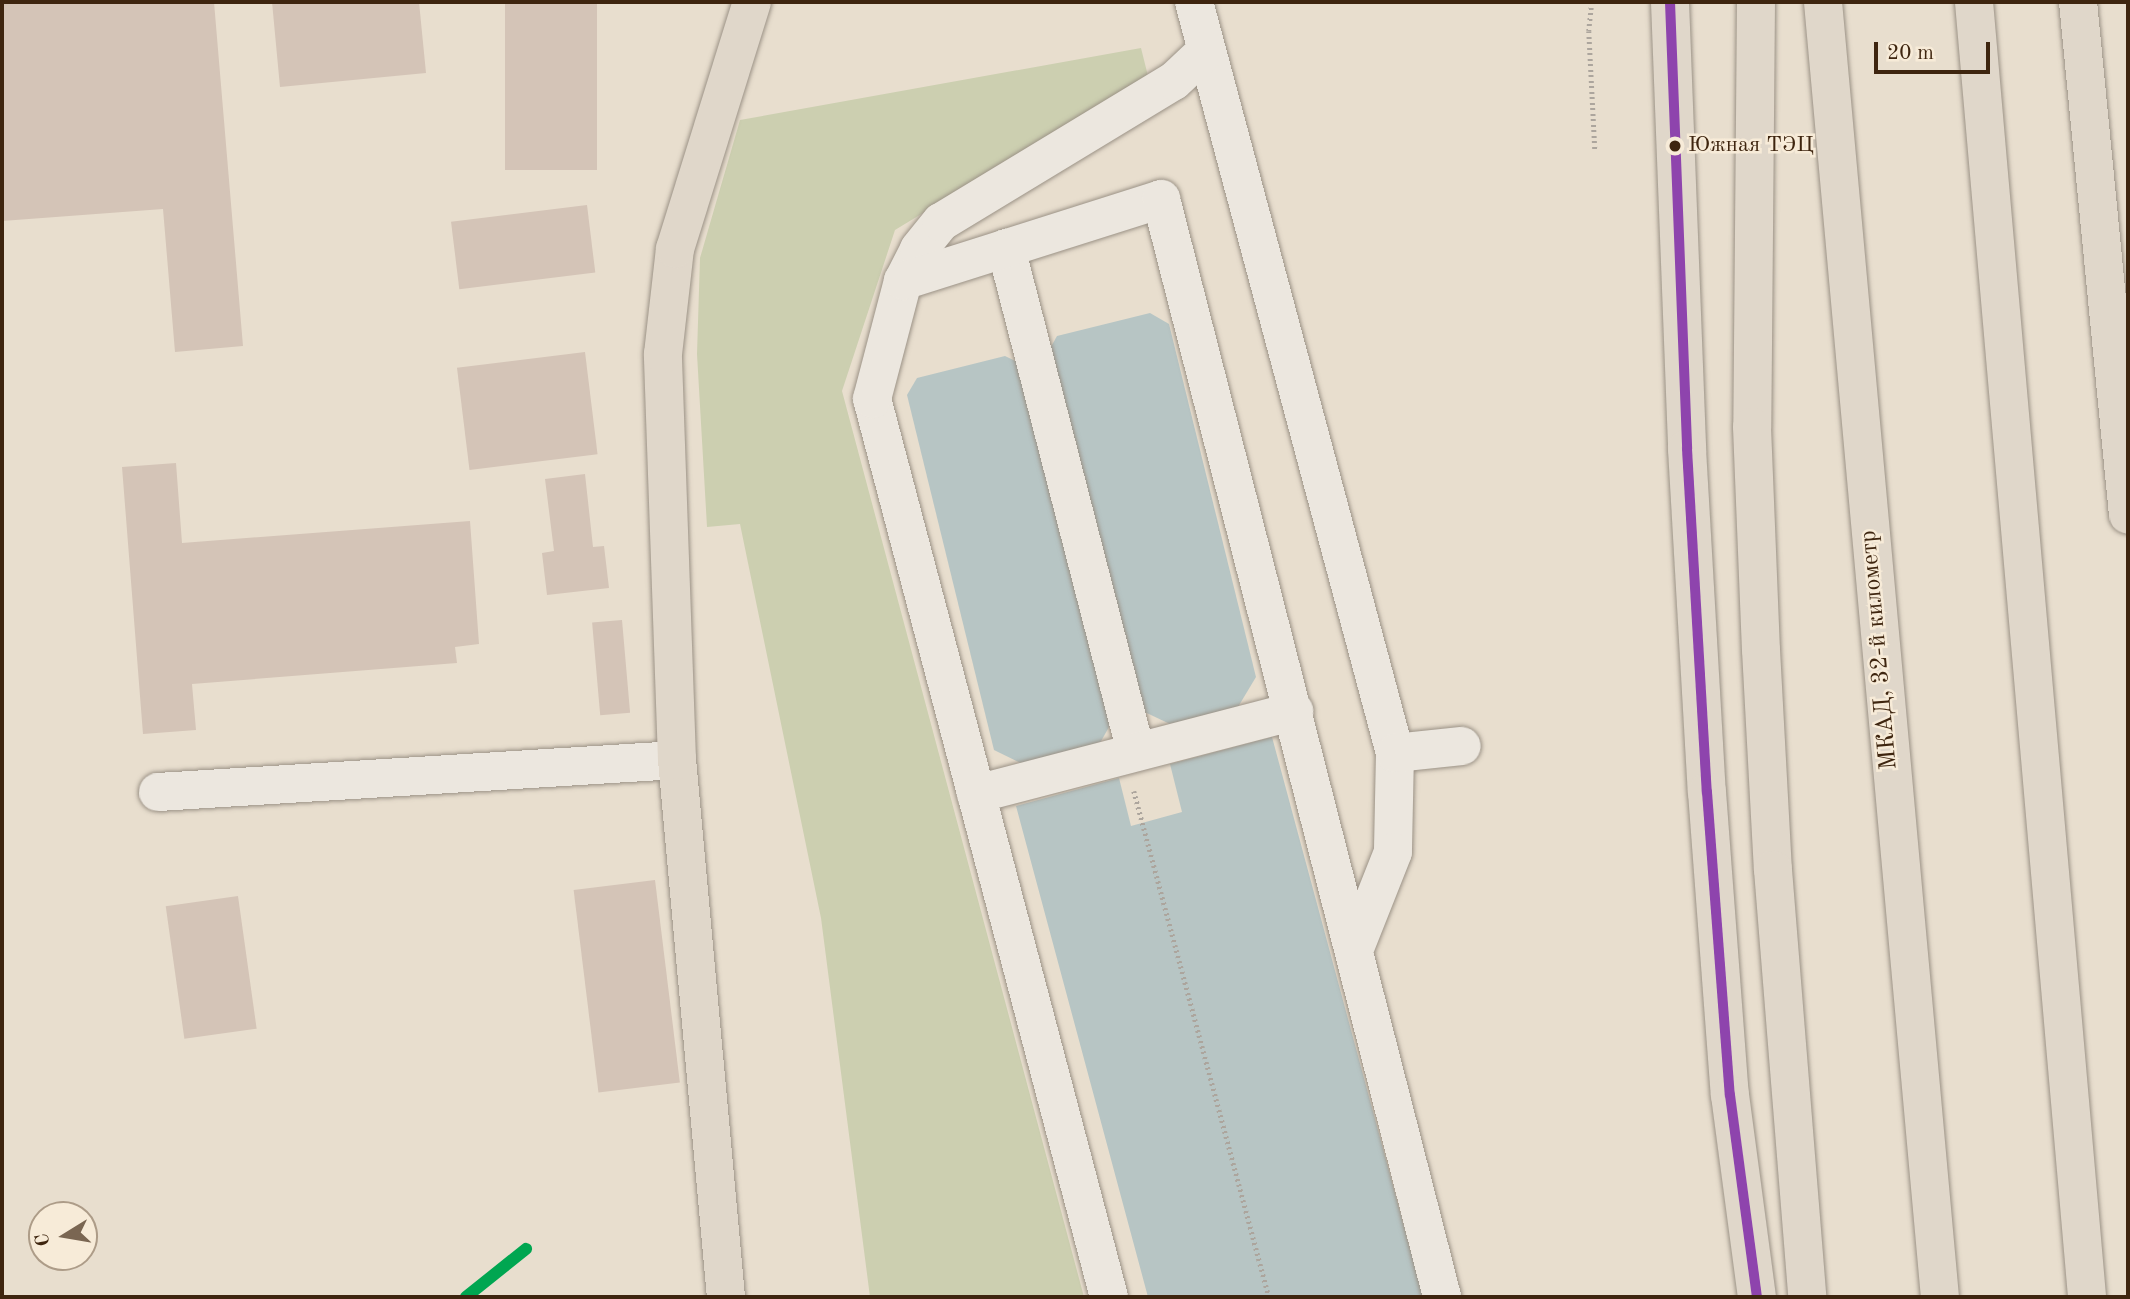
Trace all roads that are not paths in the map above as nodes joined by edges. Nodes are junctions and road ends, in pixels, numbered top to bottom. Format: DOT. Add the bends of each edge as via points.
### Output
graph roads {
  1 [pos="752,2"];
  2 [pos="1194,2"];
  3 [pos="1670,2"];
  4 [pos="1756,2"];
  5 [pos="1823,2"];
  6 [pos="1974,2"];
  7 [pos="2078,2"];
  8 [pos="1206,51"];
  9 [pos="1006,248"];
  10 [pos="903,281"];
  11 [pos="2128,515"];
  12 [pos="1294,711"];
  13 [pos="1462,746"];
  14 [pos="1395,753"];
  15 [pos="1130,754"];
  16 [pos="677,760"];
  17 [pos="158,792"];
  18 [pos="976,794"];
  19 [pos="1355,948"];
  20 [pos="726,1297"];
  21 [pos="1109,1297"];
  22 [pos="1443,1297"];
  23 [pos="1757,1297"];
  24 [pos="1807,1297"];
  25 [pos="1940,1297"];
  26 [pos="2087,1297"];
  1 -- 16 [label="main road" via="675,249 663,354"];
  2 -- 8 [label="lane"];
  3 -- 23 [label="main road" via="1687,449 1707,792 1730,1095"];
  4 -- 24 [label="main road" via="1752,427 1773,870"];
  5 -- 25 [label="main road, МКАД, 32-й километр"];
  6 -- 26 [label="main road"];
  7 -- 11 [label="main road"];
  8 -- 10 [label="lane" via="1174,81 941,222 919,249"];
  8 -- 14 [label="lane"];
  9 -- 10 [label="lane"];
  9 -- 12 [label="lane" via="1161,199"];
  9 -- 15 [label="lane"];
  10 -- 18 [label="lane" via="872,398"];
  12 -- 15 [label="lane"];
  12 -- 19 [label="lane"];
  13 -- 14 [label="lane"];
  14 -- 19 [label="lane" via="1392,852"];
  15 -- 18 [label="lane"];
  16 -- 17 [label="lane"];
  16 -- 20 [label="main road"];
  18 -- 21 [label="lane"];
  19 -- 22 [label="lane"];
}
